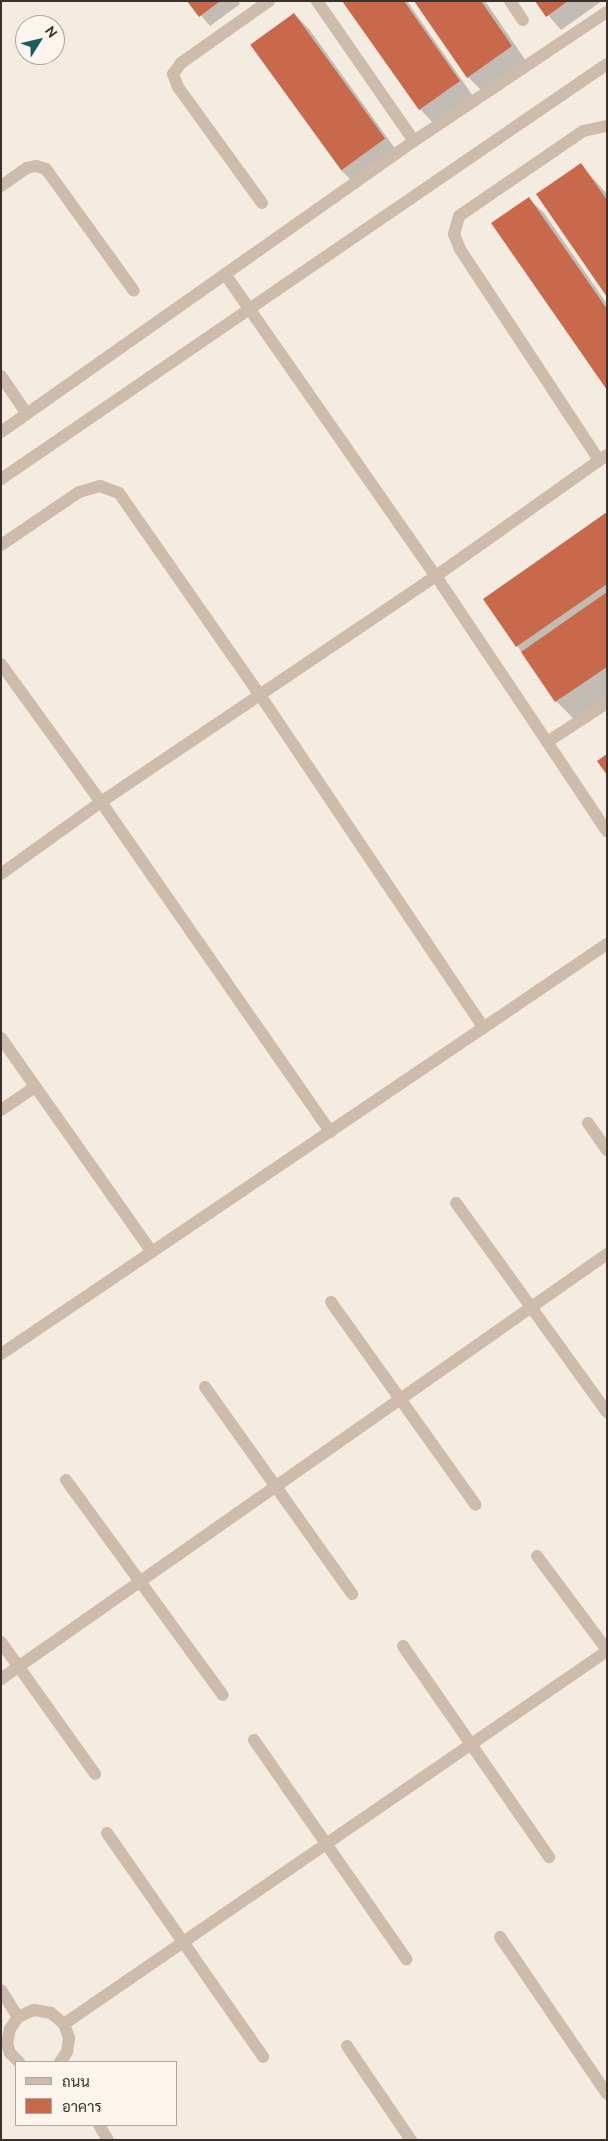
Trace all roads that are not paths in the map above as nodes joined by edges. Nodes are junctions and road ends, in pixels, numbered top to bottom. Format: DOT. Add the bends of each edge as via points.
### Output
graph roads {
  1 [pos="269,1"];
  2 [pos="317,1"];
  3 [pos="510,1"];
  4 [pos="607,12"];
  5 [pos="523,20"];
  6 [pos="607,64"];
  7 [pos="607,126"];
  8 [pos="414,141"];
  9 [pos="1,186"];
  10 [pos="262,202"];
  11 [pos="225,274"];
  12 [pos="134,291"];
  13 [pos="248,308"];
  14 [pos="1,376"];
  15 [pos="26,414"];
  16 [pos="1,432"];
  17 [pos="603,457"];
  18 [pos="1,478"];
  19 [pos="1,545"];
  20 [pos="436,576"];
  21 [pos="1,664"];
  22 [pos="260,695"];
  23 [pos="607,703"];
  24 [pos="547,742"];
  25 [pos="101,802"];
  26 [pos="607,831"];
  27 [pos="1,874"];
  28 [pos="607,944"];
  29 [pos="483,1027"];
  30 [pos="1,1038"];
  31 [pos="35,1087"];
  32 [pos="1,1110"];
  33 [pos="588,1123"];
  34 [pos="330,1132"];
  35 [pos="607,1150"];
  36 [pos="456,1203"];
  37 [pos="151,1251"];
  38 [pos="607,1254"];
  39 [pos="331,1302"];
  40 [pos="530,1307"];
  41 [pos="1,1354"];
  42 [pos="205,1387"];
  43 [pos="399,1399"];
  44 [pos="607,1412"];
  45 [pos="66,1480"];
  46 [pos="274,1487"];
  47 [pos="476,1505"];
  48 [pos="537,1556"];
  49 [pos="141,1581"];
  50 [pos="352,1594"];
  51 [pos="1,1642"];
  52 [pos="403,1646"];
  53 [pos="607,1650"];
  54 [pos="19,1667"];
  55 [pos="1,1679"];
  56 [pos="223,1695"];
  57 [pos="254,1740"];
  58 [pos="471,1743"];
  59 [pos="95,1774"];
  60 [pos="106,1833"];
  61 [pos="326,1843"];
  62 [pos="549,1857"];
  63 [pos="500,1937"];
  64 [pos="182,1941"];
  65 [pos="406,1959"];
  66 [pos="1,1990"];
  67 [pos="18,2017"];
  68 [pos="64,2024"];
  69 [pos="347,2046"];
  70 [pos="264,2057"];
  71 [pos="10,2059"];
  72 [pos="61,2061"];
  73 [pos="607,2094"];
  74 [pos="99,2126"];
  75 [pos="108,2140"];
  76 [pos="411,2140"];
  1 -- 10 [label="street" via="181,63 173,74 178,87"];
  2 -- 8 [label="street"];
  3 -- 5 [label="street"];
  4 -- 8 [label="street"];
  6 -- 13 [label="street"];
  7 -- 17 [label="street" via="583,131 459,216 454,234 460,249"];
  8 -- 11 [label="street"];
  9 -- 12 [label="street" via="27,168 46,169"];
  11 -- 13 [label="street"];
  11 -- 15 [label="street"];
  13 -- 18 [label="street"];
  13 -- 20 [label="street"];
  14 -- 15 [label="street"];
  15 -- 16 [label="street"];
  17 -- 20 [label="street"];
  19 -- 22 [label="street" via="79,492 100,486 119,494"];
  20 -- 22 [label="street"];
  20 -- 24 [label="street"];
  21 -- 25 [label="street"];
  22 -- 25 [label="street"];
  22 -- 29 [label="street"];
  23 -- 24 [label="street"];
  24 -- 26 [label="street"];
  25 -- 27 [label="street"];
  25 -- 34 [label="street"];
  28 -- 29 [label="street"];
  29 -- 34 [label="street"];
  30 -- 31 [label="street"];
  31 -- 32 [label="street"];
  31 -- 37 [label="street"];
  33 -- 35 [label="street"];
  34 -- 37 [label="street"];
  36 -- 40 [label="street"];
  37 -- 41 [label="street"];
  38 -- 40 [label="street"];
  39 -- 43 [label="street"];
  40 -- 43 [label="street"];
  40 -- 44 [label="street"];
  42 -- 46 [label="street"];
  43 -- 46 [label="street"];
  43 -- 47 [label="street"];
  45 -- 49 [label="street"];
  46 -- 49 [label="street"];
  46 -- 50 [label="street"];
  48 -- 53 [label="street"];
  49 -- 54 [label="street"];
  49 -- 56 [label="street"];
  51 -- 54 [label="street"];
  52 -- 58 [label="street"];
  53 -- 58 [label="street"];
  54 -- 55 [label="street"];
  54 -- 59 [label="street"];
  57 -- 61 [label="street"];
  58 -- 61 [label="street"];
  58 -- 62 [label="street"];
  60 -- 64 [label="street"];
  61 -- 64 [label="street"];
  61 -- 65 [label="street"];
  63 -- 73 [label="street"];
  64 -- 68 [label="street"];
  64 -- 70 [label="street"];
  66 -- 67 [label="street"];
  67 -- 68 [label="street" via="34,2010 51,2013"];
  67 -- 71 [label="street" via="10,2029 7,2044"];
  68 -- 72 [label="street" via="69,2038 67,2052"];
  69 -- 76 [label="street"];
  74 -- 75 [label="street"];
}
